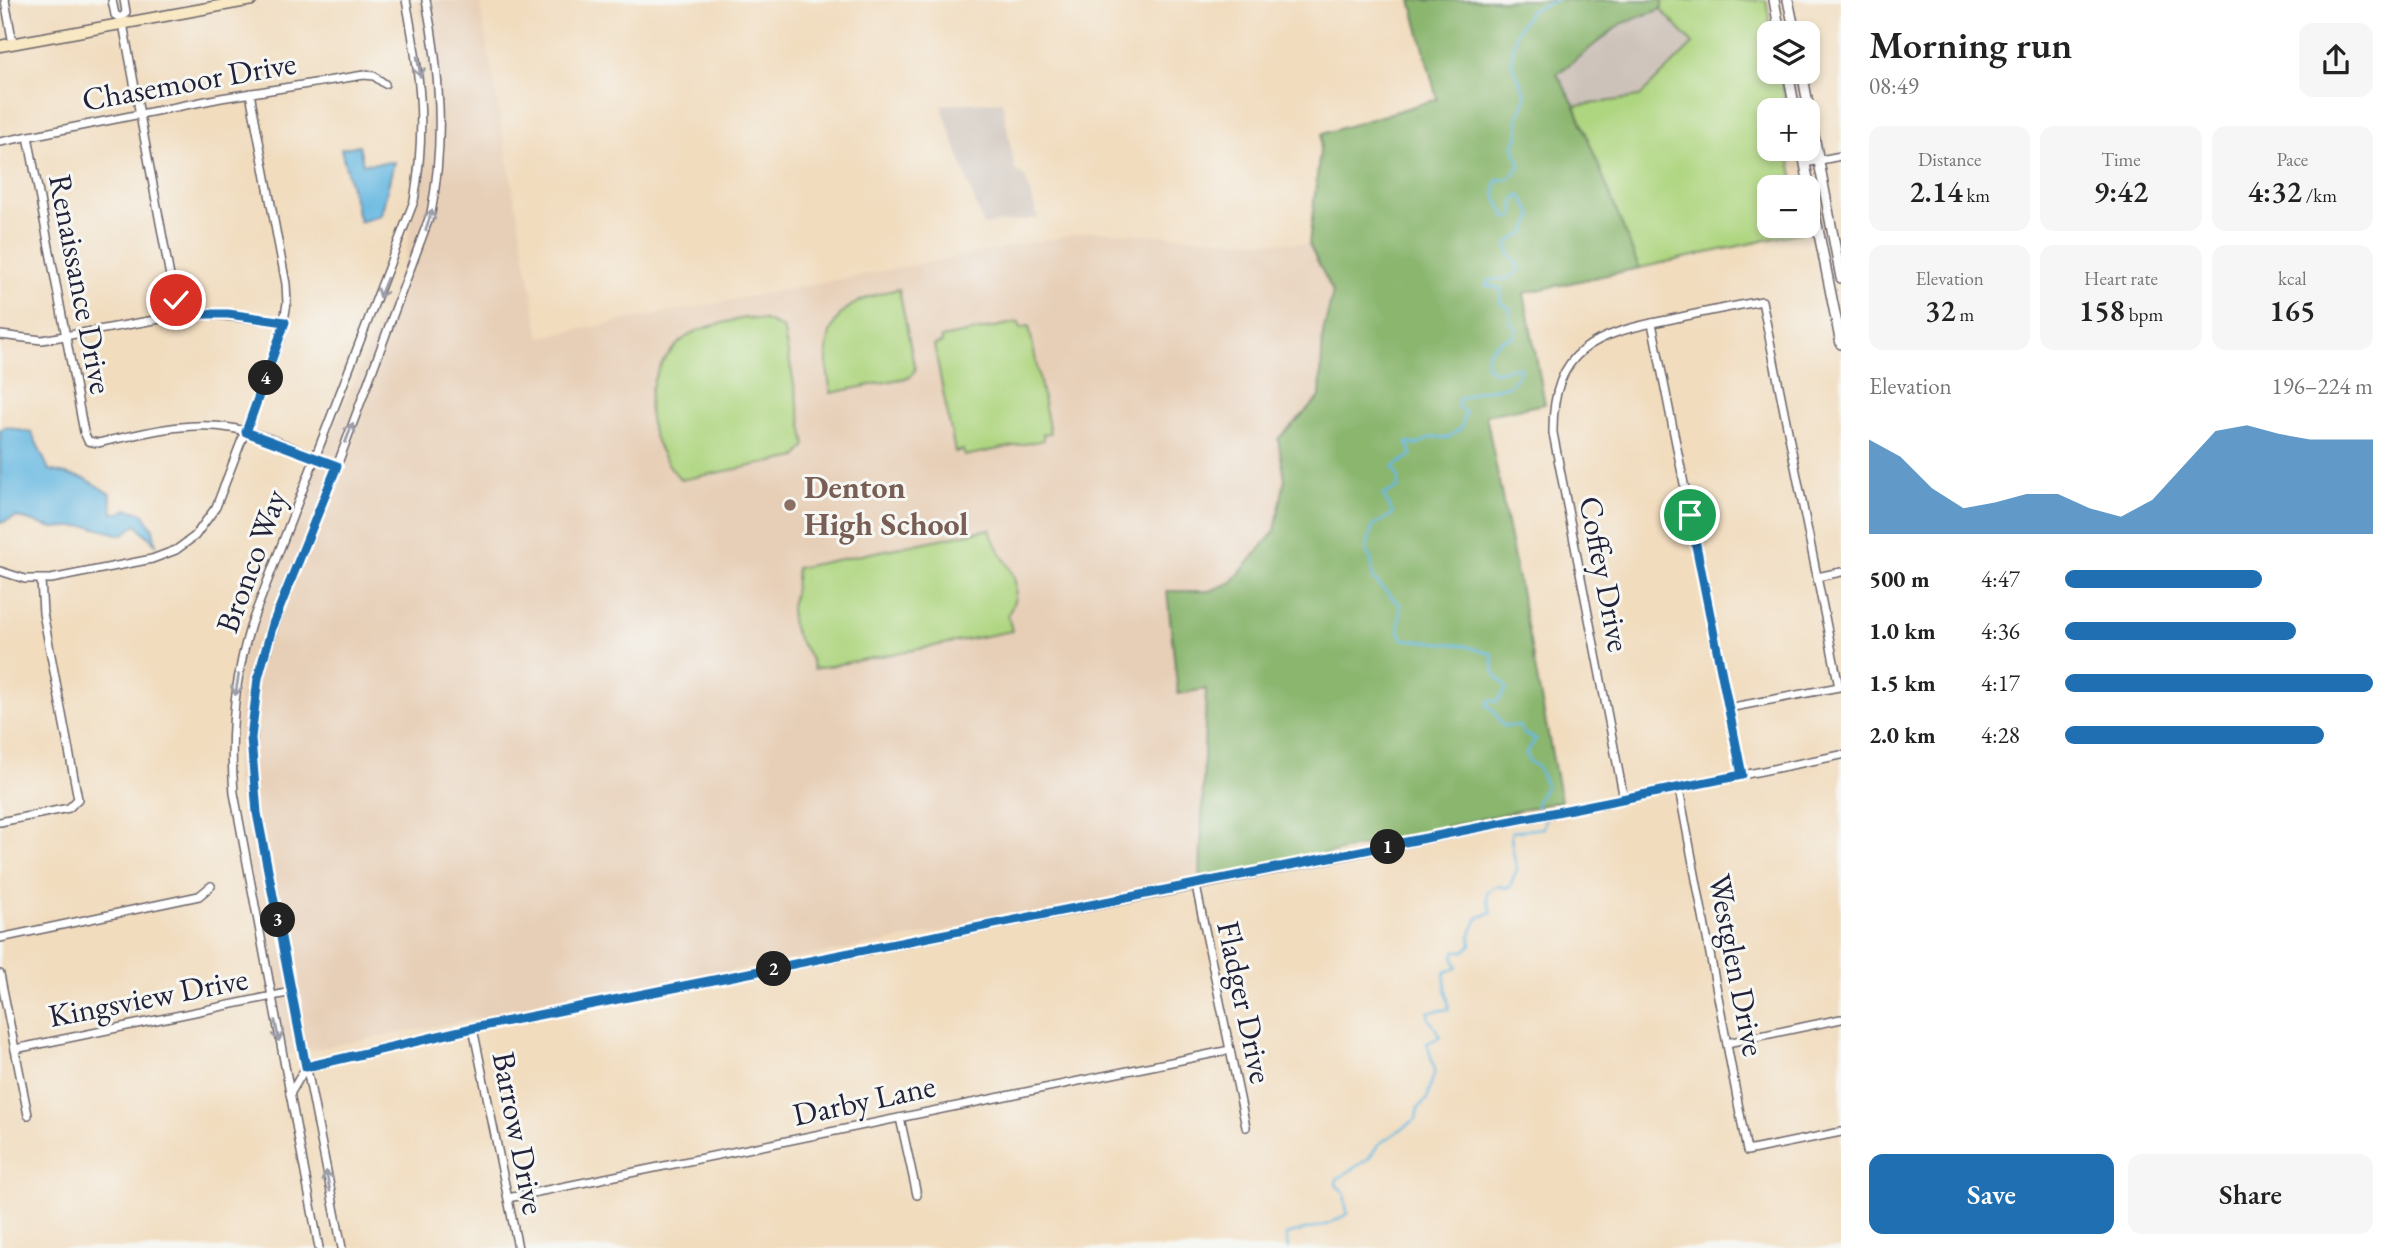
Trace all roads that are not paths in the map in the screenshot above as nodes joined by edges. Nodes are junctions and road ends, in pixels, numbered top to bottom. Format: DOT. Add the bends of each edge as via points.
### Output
graph roads {
  1 [pos="5,0"];
  2 [pos="112,0"];
  3 [pos="124,0"];
  4 [pos="252,0"];
  5 [pos="406,0"];
  6 [pos="426,0"];
  7 [pos="1774,0"];
  8 [pos="1788,0"];
  9 [pos="122,20"];
  10 [pos="1778,21"];
  11 [pos="1792,21"];
  12 [pos="13,44"];
  13 [pos="0,46"];
  14 [pos="385,84"];
  15 [pos="250,93"];
  16 [pos="139,114"];
  17 [pos="28,136"];
  18 [pos="0,142"];
  19 [pos="1841,156"];
  20 [pos="1819,161"];
  21 [pos="1820,161"];
  22 [pos="1805,163"];
  23 [pos="1839,254"];
  24 [pos="1841,278"];
  25 [pos="177,314"];
  26 [pos="285,322"];
  27 [pos="1652,323"];
  28 [pos="0,335"];
  29 [pos="66,336"];
  30 [pos="1841,344"];
  31 [pos="246,432"];
  32 [pos="316,458"];
  33 [pos="337,466"];
  34 [pos="0,571"];
  35 [pos="1841,572"];
  36 [pos="1817,576"];
  37 [pos="41,580"];
  38 [pos="1728,708"];
  39 [pos="1841,755"];
  40 [pos="1742,775"];
  41 [pos="1679,789"];
  42 [pos="1624,799"];
  43 [pos="0,822"];
  44 [pos="211,886"];
  45 [pos="1196,886"];
  46 [pos="0,938"];
  47 [pos="0,974"];
  48 [pos="292,992"];
  49 [pos="271,997"];
  50 [pos="1841,1019"];
  51 [pos="473,1028"];
  52 [pos="1727,1043"];
  53 [pos="15,1049"];
  54 [pos="1230,1050"];
  55 [pos="306,1067"];
  56 [pos="290,1094"];
  57 [pos="28,1115"];
  58 [pos="900,1118"];
  59 [pos="1246,1127"];
  60 [pos="1841,1132"];
  61 [pos="917,1195"];
  62 [pos="508,1198"];
  63 [pos="319,1248"];
  64 [pos="341,1248"];
  65 [pos="518,1248"];
  1 -- 12 [label="street"];
  2 -- 9 [label="street" via="115,15"];
  3 -- 9 [label="street"];
  4 -- 9 [label="main road"];
  5 -- 32 [label="street, Bronco Way, one-way" via="422,92 422,145 414,201"];
  33 -- 6 [label="street, Bronco Way, one-way" via="431,214 438,176 441,101"];
  7 -- 10 [label="street"];
  8 -- 11 [label="street"];
  9 -- 12 [label="main road"];
  9 -- 16 [label="street"];
  12 -- 13 [label="main road"];
  14 -- 15 [label="street, Chasemoor Drive" via="369,74"];
  15 -- 16 [label="street, Chasemoor Drive"];
  15 -- 26 [label="street" via="286,284"];
  16 -- 17 [label="street, Chasemoor Drive"];
  16 -- 25 [label="street"];
  17 -- 18 [label="street, Chasemoor Drive"];
  17 -- 29 [label="street, Renaissance Drive"];
  19 -- 21 [label="street"];
  20 -- 22 [label="street"];
  20 -- 23 [label="street"];
  22 -- 30 [label="street"];
  23 -- 24 [label="street"];
  25 -- 26 [label="street" via="228,314"];
  25 -- 29 [label="street"];
  26 -- 31 [label="street"];
  27 -- 36 [label="street" via="1762,301"];
  27 -- 38 [label="street"];
  27 -- 42 [label="street, Coffey Drive" via="1604,335 1572,362 1554,398 1553,433"];
  28 -- 29 [label="street" via="35,340"];
  29 -- 31 [label="street, Renaissance Drive" via="89,441 191,426"];
  31 -- 32 [label="street"];
  31 -- 37 [label="street" via="211,516 186,544 145,561"];
  32 -- 33 [label="street"];
  32 -- 49 [label="street, Bronco Way, one-way" via="251,624 233,709 234,793"];
  33 -- 48 [label="street, Bronco Way" via="284,593 258,678 254,707 253,789"];
  34 -- 37 [label="street"];
  35 -- 36 [label="street"];
  36 -- 38 [label="street" via="1839,687"];
  37 -- 43 [label="street" via="77,803"];
  38 -- 40 [label="street"];
  39 -- 40 [label="street"];
  40 -- 41 [label="street"];
  41 -- 42 [label="street"];
  41 -- 52 [label="street, Westglen Drive"];
  42 -- 45 [label="street"];
  44 -- 46 [label="street" via="199,896"];
  45 -- 51 [label="street"];
  45 -- 54 [label="street, Fladger Drive"];
  47 -- 53 [label="street"];
  48 -- 49 [label="street, Kingsview Drive"];
  48 -- 55 [label="street, Bronco Way"];
  49 -- 53 [label="street, Kingsview Drive"];
  49 -- 56 [label="street, Bronco Way, one-way"];
  50 -- 52 [label="street"];
  51 -- 55 [label="street"];
  51 -- 62 [label="street, Barrow Drive"];
  52 -- 60 [label="street, Westglen Drive" via="1747,1151"];
  53 -- 57 [label="street"];
  54 -- 58 [label="street, Darby Lane"];
  54 -- 59 [label="street, Fladger Drive"];
  55 -- 56 [label="street"];
  64 -- 55 [label="street, Bronco Way, one-way"];
  56 -- 63 [label="street, Bronco Way"];
  58 -- 61 [label="street"];
  58 -- 62 [label="street, Darby Lane"];
  62 -- 65 [label="street, Barrow Drive"];
}
